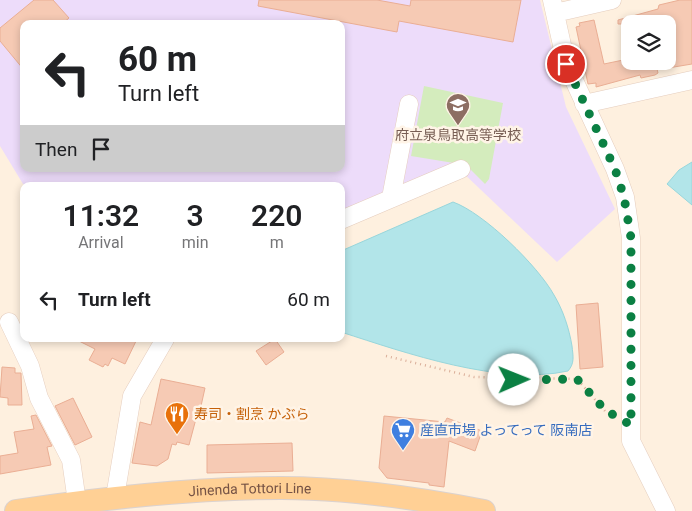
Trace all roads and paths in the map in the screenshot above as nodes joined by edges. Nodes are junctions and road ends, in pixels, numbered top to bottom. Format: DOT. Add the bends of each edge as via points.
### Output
graph roads {
  1 [pos="612,0"];
  2 [pos="554,6"];
  3 [pos="692,80"];
  4 [pos="409,104"];
  5 [pos="584,104"];
  6 [pos="461,169"];
  7 [pos="391,198"];
  8 [pos="345,218"];
  9 [pos="9,322"];
  10 [pos="163,342"];
  11 [pos="386,356"];
  12 [pos="631,425"];
  13 [pos="115,497"];
  14 [pos="79,506"];
  15 [pos="16,511"];
  16 [pos="480,511"];
  17 [pos="666,511"];
  1 -- 2 [label="street"];
  2 -- 5 [label="street" via="566,64"];
  3 -- 5 [label="street"];
  4 -- 7 [label="street"];
  5 -- 12 [label="street" via="615,169 628,221 631,253"];
  6 -- 7 [label="street"];
  7 -- 8 [label="street"];
  9 -- 14 [label="street" via="30,366 39,398 71,460"];
  10 -- 13 [label="street" via="132,396"];
  11 -- 12 [label="path" via="474,377 577,379 605,410"];
  12 -- 17 [label="street" via="631,441"];
  13 -- 14 [label="main road, Jinenda Tottori Line"];
  13 -- 16 [label="main road, Jinenda Tottori Line" via="280,488 336,490"];
  14 -- 15 [label="main road, Jinenda Tottori Line"];
}
